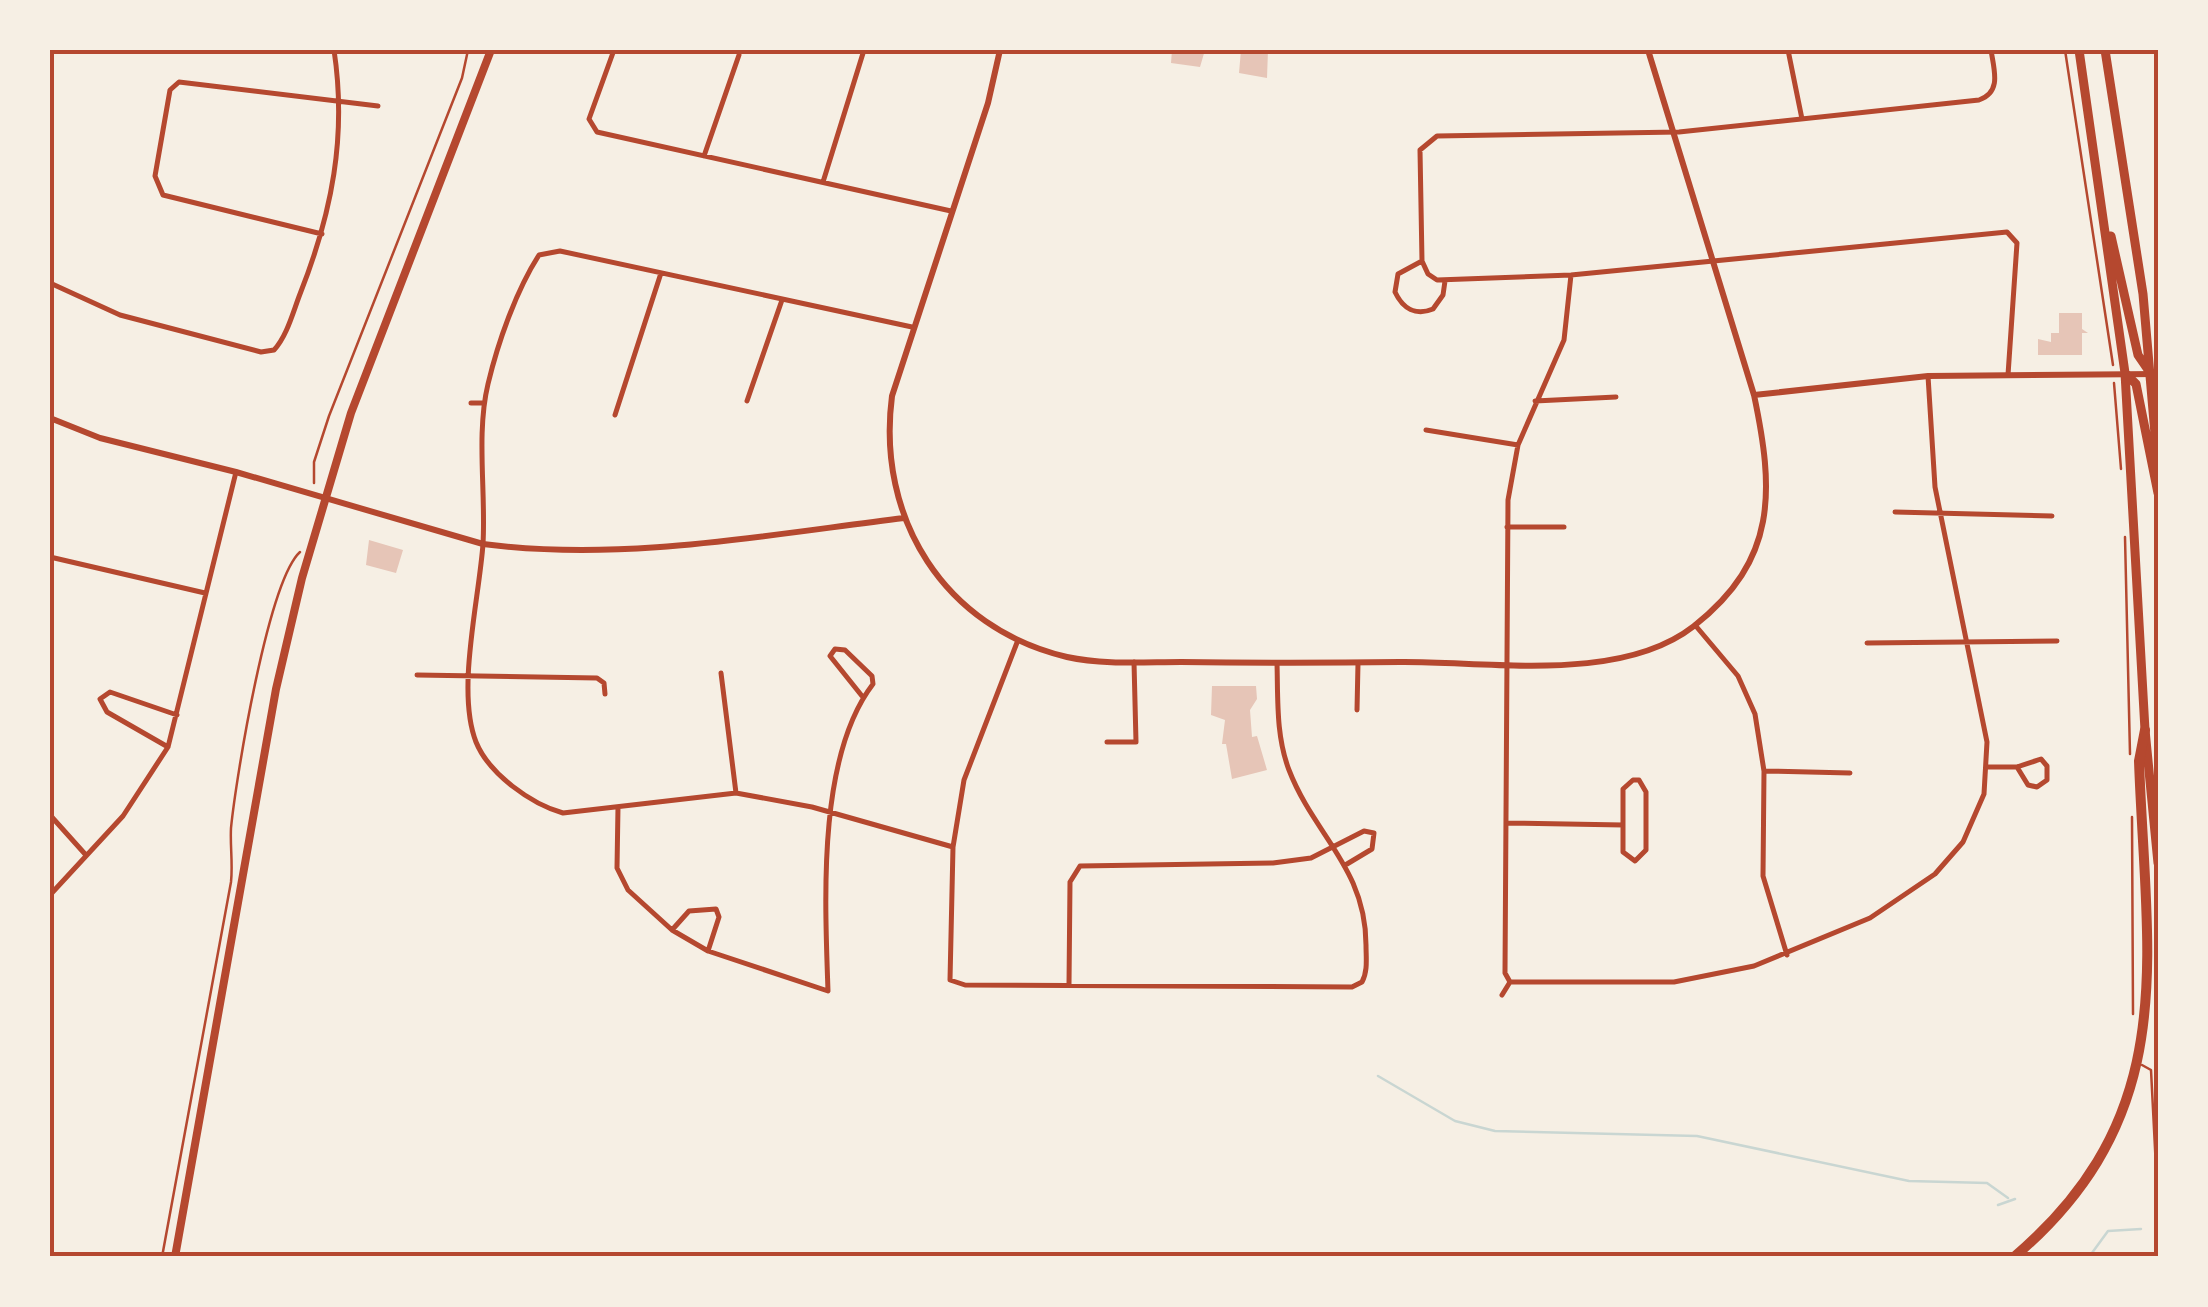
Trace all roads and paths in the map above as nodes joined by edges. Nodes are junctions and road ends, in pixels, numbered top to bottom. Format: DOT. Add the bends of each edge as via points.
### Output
graph roads {
  1 [pos="334,50"];
  2 [pos="468,50"];
  3 [pos="491,50"];
  4 [pos="614,50"];
  5 [pos="864,50"];
  6 [pos="1000,50"];
  7 [pos="1648,50"];
  8 [pos="1788,50"];
  9 [pos="1991,50"];
  10 [pos="2066,50"];
  11 [pos="2079,50"];
  12 [pos="2105,50"];
  13 [pos="739,56"];
  14 [pos="342,102"];
  15 [pos="378,106"];
  16 [pos="1802,119"];
  17 [pos="1671,132"];
  18 [pos="704,156"];
  19 [pos="823,182"];
  20 [pos="951,212"];
  21 [pos="2104,220"];
  22 [pos="322,234"];
  23 [pos="1422,261"];
  24 [pos="1710,261"];
  25 [pos="661,273"];
  26 [pos="1571,275"];
  27 [pos="1446,280"];
  28 [pos="50,283"];
  29 [pos="782,298"];
  30 [pos="912,327"];
  31 [pos="2113,362"];
  32 [pos="2125,373"];
  33 [pos="2008,374"];
  34 [pos="2155,374"];
  35 [pos="1928,376"];
  36 [pos="2114,384"];
  37 [pos="1754,394"];
  38 [pos="1616,397"];
  39 [pos="747,401"];
  40 [pos="1534,402"];
  41 [pos="471,403"];
  42 [pos="484,403"];
  43 [pos="614,415"];
  44 [pos="50,418"];
  45 [pos="1426,430"];
  46 [pos="1518,445"];
  47 [pos="2158,469"];
  48 [pos="2121,471"];
  49 [pos="236,472"];
  50 [pos="314,483"];
  51 [pos="2158,493"];
  52 [pos="324,498"];
  53 [pos="1895,512"];
  54 [pos="1940,515"];
  55 [pos="2052,516"];
  56 [pos="904,518"];
  57 [pos="1507,526"];
  58 [pos="1564,527"];
  59 [pos="2124,532"];
  60 [pos="483,544"];
  61 [pos="301,551"];
  62 [pos="50,557"];
  63 [pos="205,593"];
  64 [pos="1695,625"];
  65 [pos="1018,640"];
  66 [pos="1867,642"];
  67 [pos="1966,642"];
  68 [pos="2056,642"];
  69 [pos="1134,662"];
  70 [pos="1358,663"];
  71 [pos="1506,663"];
  72 [pos="1277,664"];
  73 [pos="722,673"];
  74 [pos="417,675"];
  75 [pos="471,676"];
  76 [pos="604,694"];
  77 [pos="862,696"];
  78 [pos="1357,710"];
  79 [pos="176,715"];
  80 [pos="2145,730"];
  81 [pos="1107,742"];
  82 [pos="168,747"];
  83 [pos="2131,765"];
  84 [pos="1987,767"];
  85 [pos="2017,767"];
  86 [pos="1764,771"];
  87 [pos="1850,773"];
  88 [pos="736,792"];
  89 [pos="618,807"];
  90 [pos="2132,810"];
  91 [pos="829,812"];
  92 [pos="50,815"];
  93 [pos="1508,823"];
  94 [pos="1623,825"];
  95 [pos="952,847"];
  96 [pos="1336,847"];
  97 [pos="86,855"];
  98 [pos="2158,863"];
  99 [pos="1347,864"];
  100 [pos="50,895"];
  101 [pos="672,930"];
  102 [pos="708,951"];
  103 [pos="1788,954"];
  104 [pos="1510,982"];
  105 [pos="1069,984"];
  106 [pos="1502,996"];
  107 [pos="2134,1016"];
  108 [pos="2145,1065"];
  109 [pos="2158,1208"];
  110 [pos="162,1257"];
  111 [pos="175,1257"];
  112 [pos="2014,1257"];
  1 -- 14 [label="street"];
  2 -- 50 [label="path" via="329,416"];
  3 -- 52 [label="main road"];
  4 -- 18 [label="street" via="591,125 597,132"];
  5 -- 19 [label="street"];
  6 -- 20 [label="street"];
  7 -- 17 [label="street"];
  8 -- 16 [label="street"];
  9 -- 16 [label="street" via="1992,93 1979,100"];
  10 -- 31 [label="path"];
  11 -- 21 [label="main road"];
  12 -- 34 [label="main road"];
  13 -- 18 [label="street"];
  14 -- 15 [label="street"];
  14 -- 22 [label="street"];
  14 -- 22 [label="street" via="178,82 170,90 156,176 169,198"];
  16 -- 17 [label="street"];
  17 -- 23 [label="street" via="1436,136 1424,144"];
  17 -- 24 [label="street"];
  18 -- 19 [label="street"];
  19 -- 20 [label="street"];
  20 -- 30 [label="street"];
  21 -- 32 [label="main road"];
  21 -- 34 [label="main road" via="2120,263 2138,355"];
  22 -- 28 [label="street" via="274,350 138,320"];
  23 -- 27 [label="street" via="1437,280"];
  23 -- 27 [label="street" via="1395,280 1408,308 1436,307"];
  24 -- 26 [label="street"];
  24 -- 33 [label="street" via="2011,234 2016,250"];
  24 -- 37 [label="street"];
  25 -- 29 [label="street"];
  25 -- 42 [label="street" via="545,252 501,342"];
  25 -- 43 [label="street"];
  26 -- 27 [label="street"];
  26 -- 40 [label="street" via="1564,340"];
  29 -- 30 [label="street"];
  29 -- 39 [label="street"];
  30 -- 56 [label="street" via="889,419 893,486"];
  32 -- 33 [label="street"];
  32 -- 34 [label="street"];
  32 -- 51 [label="main road" via="2136,384"];
  32 -- 80 [label="main road"];
  33 -- 35 [label="street"];
  34 -- 47 [label="main road"];
  35 -- 37 [label="street"];
  35 -- 54 [label="street"];
  36 -- 48 [label="path"];
  37 -- 64 [label="street" via="1769,470 1763,525 1744,571"];
  38 -- 40 [label="street"];
  40 -- 46 [label="street"];
  41 -- 42 [label="street"];
  42 -- 60 [label="street"];
  44 -- 49 [label="street" via="100,438"];
  45 -- 46 [label="street"];
  46 -- 57 [label="street"];
  49 -- 52 [label="street"];
  49 -- 63 [label="street"];
  52 -- 60 [label="street"];
  52 -- 111 [label="main road" via="276,689"];
  53 -- 54 [label="street"];
  54 -- 55 [label="street"];
  54 -- 67 [label="street"];
  56 -- 60 [label="street" via="600,552"];
  56 -- 65 [label="street" via="945,586"];
  57 -- 58 [label="street"];
  57 -- 71 [label="street"];
  59 -- 83 [label="path"];
  60 -- 75 [label="street"];
  61 -- 110 [label="path" via="284,573 255,691 232,824 231,882"];
  62 -- 63 [label="street"];
  63 -- 79 [label="street"];
  64 -- 71 [label="street" via="1654,649 1601,663"];
  64 -- 86 [label="street" via="1747,693"];
  65 -- 69 [label="street" via="1069,658"];
  65 -- 95 [label="street" via="964,780"];
  66 -- 67 [label="street"];
  67 -- 68 [label="street"];
  67 -- 84 [label="street"];
  69 -- 72 [label="street"];
  69 -- 81 [label="street" via="1136,742"];
  70 -- 71 [label="street"];
  70 -- 72 [label="street"];
  70 -- 78 [label="street"];
  71 -- 93 [label="street"];
  72 -- 96 [label="street" via="1286,762"];
  73 -- 88 [label="street"];
  74 -- 75 [label="street"];
  75 -- 76 [label="street" via="598,678"];
  75 -- 89 [label="street" via="471,723 490,764 555,811"];
  77 -- 77 [label="street" via="872,676 845,650 835,650 832,664"];
  77 -- 91 [label="street"];
  79 -- 82 [label="street"];
  79 -- 82 [label="street" via="110,692 100,699 106,712"];
  80 -- 98 [label="main road"];
  80 -- 112 [label="highway" via="2139,761 2148,998 2139,1064 2093,1172 2070,1205"];
  82 -- 97 [label="street" via="144,790"];
  84 -- 85 [label="street"];
  84 -- 103 [label="street" via="1976,818 1946,863 1870,918"];
  85 -- 85 [label="street" via="2041,759 2048,780 2028,785"];
  86 -- 87 [label="street"];
  86 -- 103 [label="street" via="1764,876"];
  88 -- 89 [label="street"];
  88 -- 91 [label="street"];
  89 -- 101 [label="street" via="617,868 628,890"];
  90 -- 107 [label="path"];
  91 -- 95 [label="street"];
  91 -- 102 [label="street" via="828,992"];
  92 -- 97 [label="street"];
  93 -- 94 [label="street"];
  93 -- 104 [label="street"];
  94 -- 94 [label="street" via="1623,852 1640,859 1646,850 1646,792 1639,780 1623,789"];
  95 -- 105 [label="street" via="950,980"];
  96 -- 99 [label="street"];
  96 -- 99 [label="street" via="1364,831 1374,834 1372,848"];
  96 -- 105 [label="street" via="1273,863 1089,864 1074,870"];
  97 -- 100 [label="street"];
  99 -- 105 [label="street" via="1364,915 1362,982"];
  101 -- 102 [label="street"];
  101 -- 102 [label="street" via="689,910 716,909"];
  103 -- 104 [label="street" via="1696,980"];
  104 -- 106 [label="street"];
  108 -- 109 [label="path" via="2151,1070"];
}
